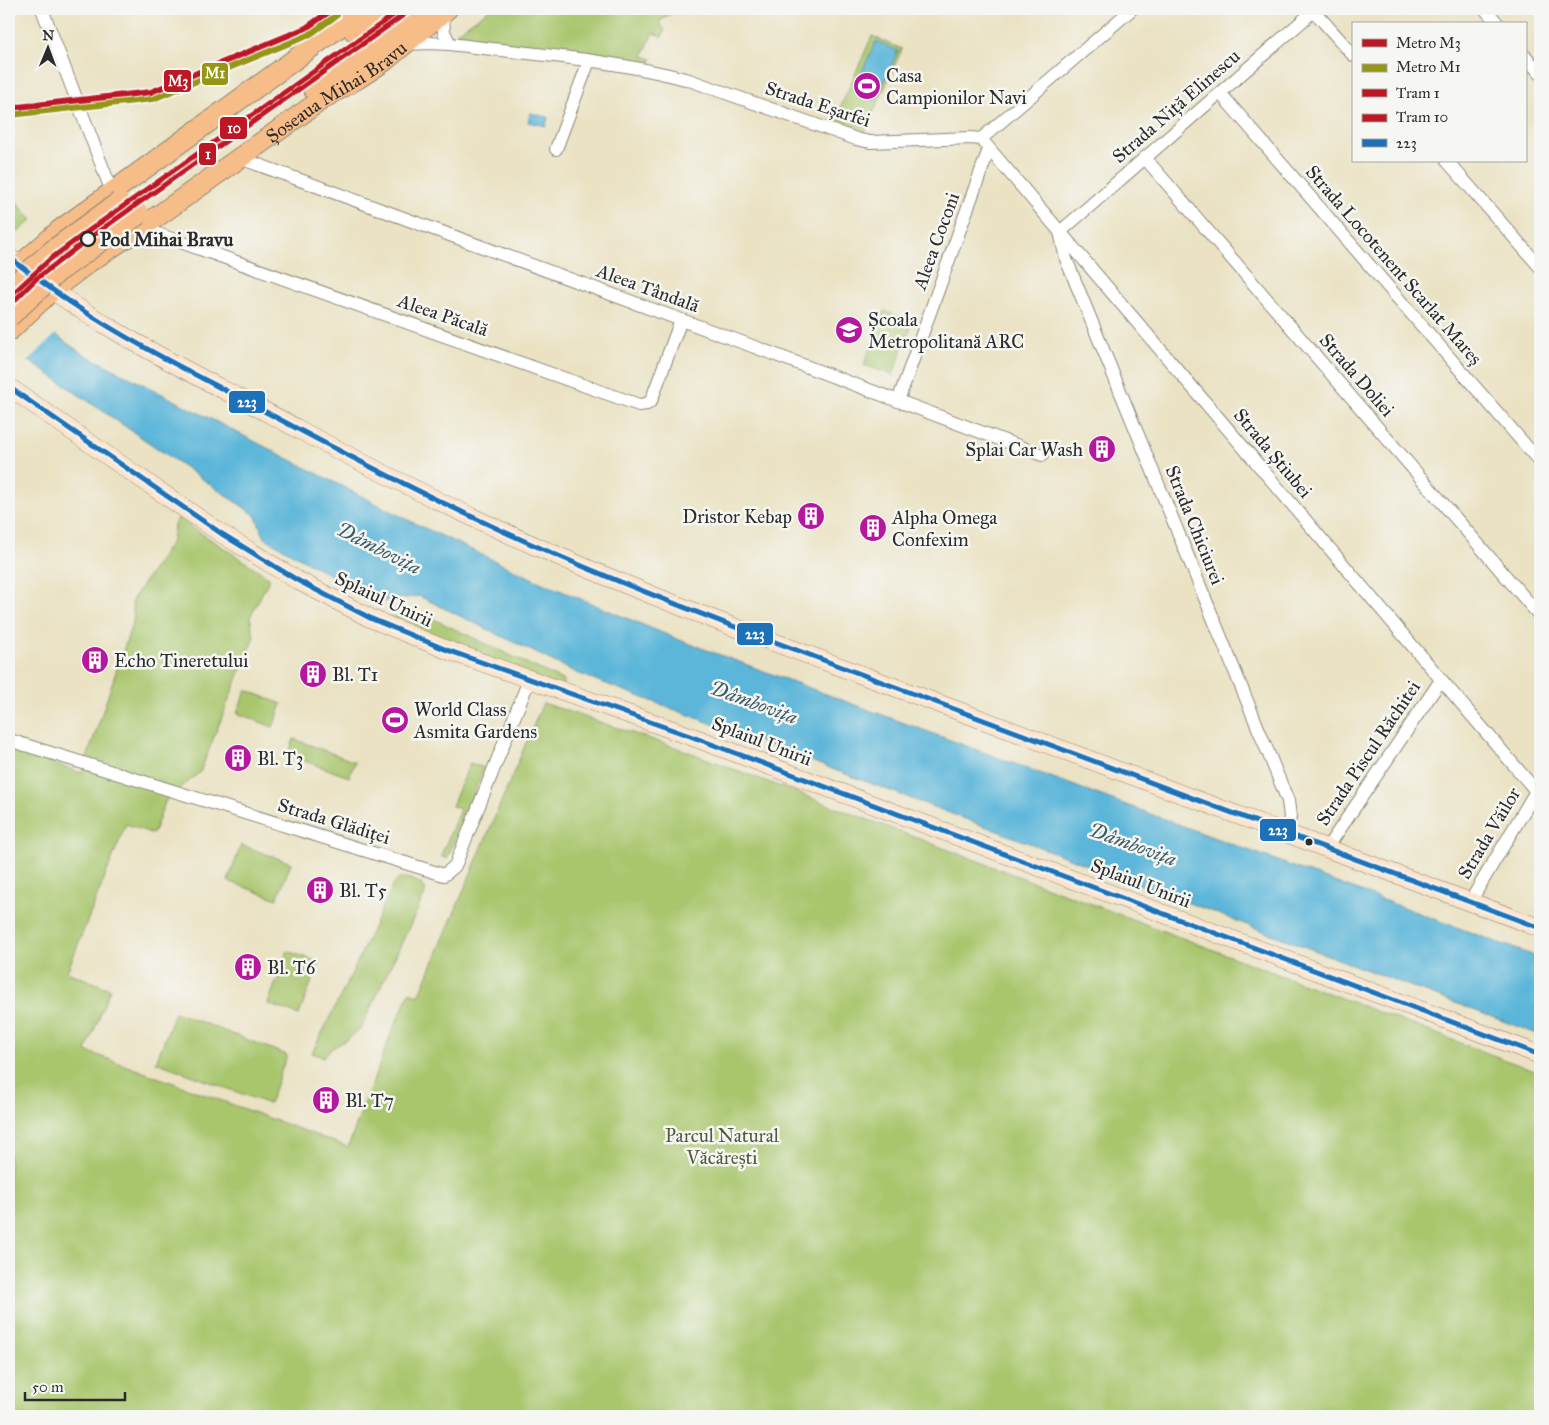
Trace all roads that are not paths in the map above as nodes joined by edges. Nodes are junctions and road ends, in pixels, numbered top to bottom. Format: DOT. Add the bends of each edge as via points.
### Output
graph roads {
  1 [pos="42,9"];
  2 [pos="329,9"];
  3 [pos="385,9"];
  4 [pos="1132,9"];
  5 [pos="1485,9"];
  6 [pos="440,10"];
  7 [pos="1315,10"];
  8 [pos="365,15"];
  9 [pos="1496,22"];
  10 [pos="332,32"];
  11 [pos="407,44"];
  12 [pos="450,44"];
  13 [pos="1352,53"];
  14 [pos="1526,57"];
  15 [pos="589,61"];
  16 [pos="1540,73"];
  17 [pos="1220,92"];
  18 [pos="985,144"];
  19 [pos="556,149"];
  20 [pos="240,158"];
  21 [pos="1145,158"];
  22 [pos="1448,162"];
  23 [pos="112,192"];
  24 [pos="141,228"];
  25 [pos="1060,232"];
  26 [pos="12,266"];
  27 [pos="1540,267"];
  28 [pos="9,289"];
  29 [pos="52,291"];
  30 [pos="9,317"];
  31 [pos="681,320"];
  32 [pos="9,331"];
  33 [pos="9,387"];
  34 [pos="898,401"];
  35 [pos="1042,455"];
  36 [pos="1540,462"];
  37 [pos="1540,616"];
  38 [pos="529,680"];
  39 [pos="1441,680"];
  40 [pos="9,740"];
  41 [pos="1538,788"];
  42 [pos="1286,833"];
  43 [pos="1327,848"];
  44 [pos="1470,902"];
  45 [pos="1540,928"];
  46 [pos="1540,1055"];
  1 -- 23 [label="street"];
  2 -- 10 [label="street"];
  3 -- 8 [label="main road"];
  4 -- 18 [label="street"];
  5 -- 9 [label="street"];
  6 -- 11 [label="main road, Șoseaua Mihai Bravu"];
  6 -- 12 [label="street"];
  6 -- 30 [label="main road, bridge" via="382,42 58,272"];
  7 -- 13 [label="street"];
  7 -- 17 [label="street, Strada Niță Elinescu"];
  8 -- 10 [label="main road"];
  8 -- 28 [label="main road, bridge" via="53,250"];
  10 -- 23 [label="main road"];
  11 -- 12 [label="street, Strada Eșarfei"];
  11 -- 20 [label="main road, Șoseaua Mihai Bravu"];
  12 -- 15 [label="street, Strada Eșarfei"];
  14 -- 16 [label="street"];
  15 -- 18 [label="street, Strada Eșarfei" via="689,80 856,140 970,138"];
  15 -- 19 [label="street"];
  17 -- 21 [label="street, Strada Niță Elinescu"];
  17 -- 36 [label="street, Strada Locotenent Scarlat Mareș"];
  18 -- 25 [label="street, Strada Știubei"];
  18 -- 34 [label="street, Aleea Coconi"];
  20 -- 24 [label="main road, Șoseaua Mihai Bravu"];
  20 -- 31 [label="street, Aleea Tândală"];
  21 -- 25 [label="street, Strada Niță Elinescu"];
  21 -- 37 [label="street, Strada Doliei"];
  22 -- 27 [label="street"];
  23 -- 26 [label="main road"];
  24 -- 29 [label="main road, Șoseaua Mihai Bravu"];
  24 -- 31 [label="street, Aleea Păcală" via="639,405 651,401"];
  25 -- 39 [label="street, Strada Știubei"];
  25 -- 42 [label="street, Strada Chiciurei" via="1066,259 1288,801 1290,817"];
  26 -- 29 [label="main road"];
  29 -- 32 [label="main road, Șoseaua Mihai Bravu"];
  29 -- 42 [label="main road" via="98,321 182,367 425,494 536,547 803,653"];
  31 -- 34 [label="street, Aleea Tândală"];
  33 -- 38 [label="main road, Splaiul Unirii" via="186,510 297,580 390,627"];
  34 -- 35 [label="street, Aleea Tândală"];
  38 -- 40 [label="street, Strada Glădiței" via="455,866 444,875"];
  38 -- 46 [label="main road, Splaiul Unirii" via="690,736"];
  39 -- 41 [label="street, Strada Știubei"];
  39 -- 43 [label="street, Strada Piscul Răchitei"];
  41 -- 44 [label="street, Strada Văilor"];
  42 -- 43 [label="main road"];
  43 -- 44 [label="main road"];
  44 -- 45 [label="main road"];
}
